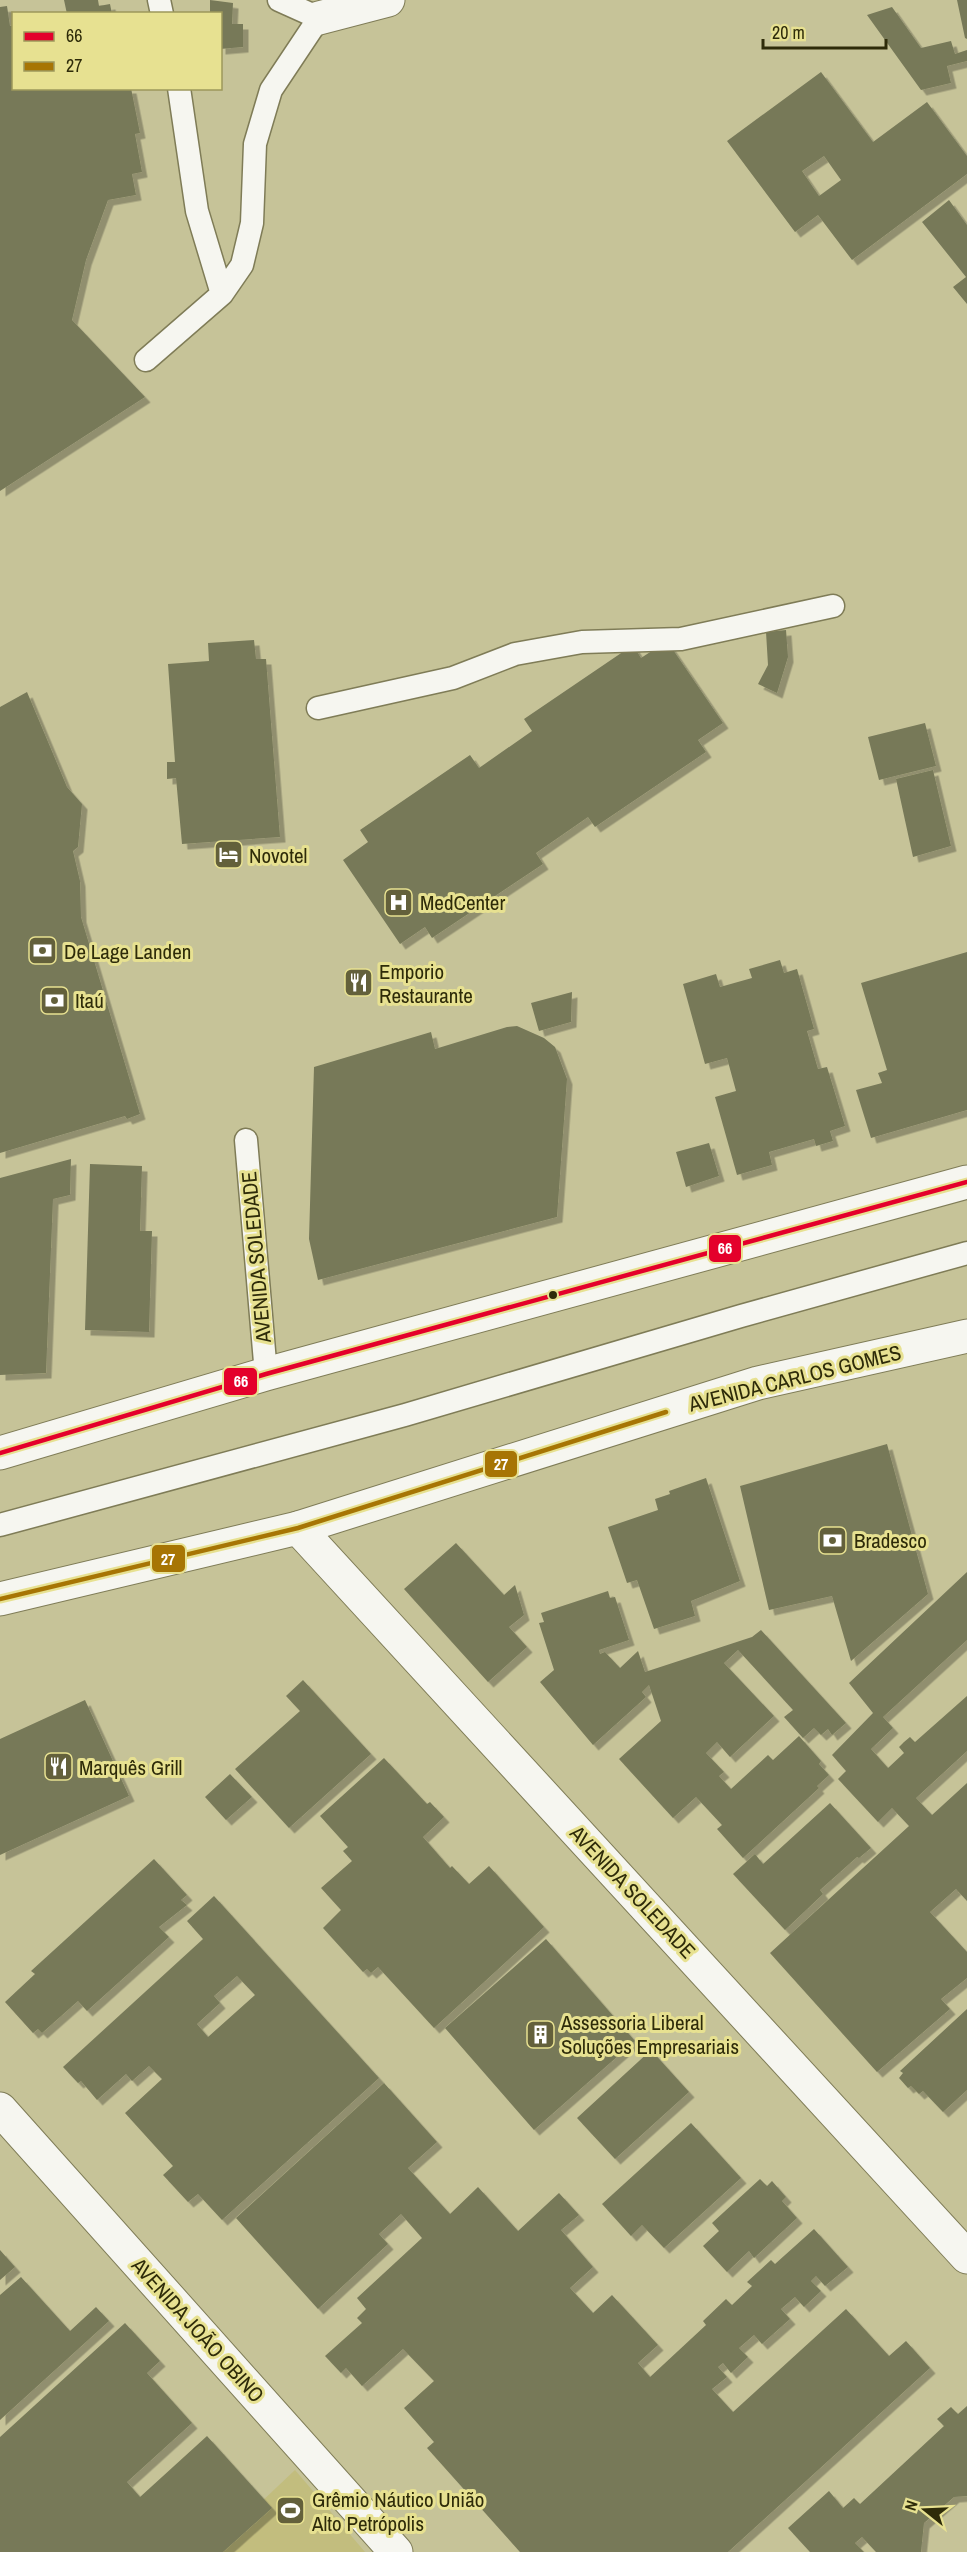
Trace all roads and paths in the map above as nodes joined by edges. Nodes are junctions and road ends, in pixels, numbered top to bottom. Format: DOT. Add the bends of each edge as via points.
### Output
graph roads {
  1 [pos="279,0"];
  2 [pos="388,0"];
  3 [pos="319,18"];
  4 [pos="178,90"];
  5 [pos="222,294"];
  6 [pos="146,360"];
  7 [pos="833,606"];
  8 [pos="318,708"];
  9 [pos="246,1140"];
  10 [pos="967,1182"];
  11 [pos="967,1253"];
  12 [pos="967,1336"];
  13 [pos="266,1374"];
  14 [pos="0,1453"];
  15 [pos="0,1525"];
  16 [pos="298,1528"];
  17 [pos="0,1599"];
  18 [pos="0,2109"];
  19 [pos="967,2257"];
  20 [pos="396,2552"];
  1 -- 3 [label="lane"];
  2 -- 3 [label="main road"];
  3 -- 5 [label="lane" via="271,90 255,144 252,223 243,265"];
  4 -- 5 [label="lane" via="197,211"];
  5 -- 6 [label="lane"];
  7 -- 8 [label="lane" via="681,639 582,642 516,654 453,678"];
  9 -- 13 [label="lane, AVENIDA SOLEDADE"];
  10 -- 13 [label="main road"];
  11 -- 15 [label="lane" via="405,1415"];
  12 -- 16 [label="main road, AVENIDA CARLOS GOMES" via="758,1383"];
  13 -- 14 [label="main road"];
  16 -- 17 [label="main road, AVENIDA CARLOS GOMES"];
  16 -- 19 [label="main road, AVENIDA SOLEDADE"];
  18 -- 20 [label="main road, AVENIDA JOÃO OBINO"];
}
